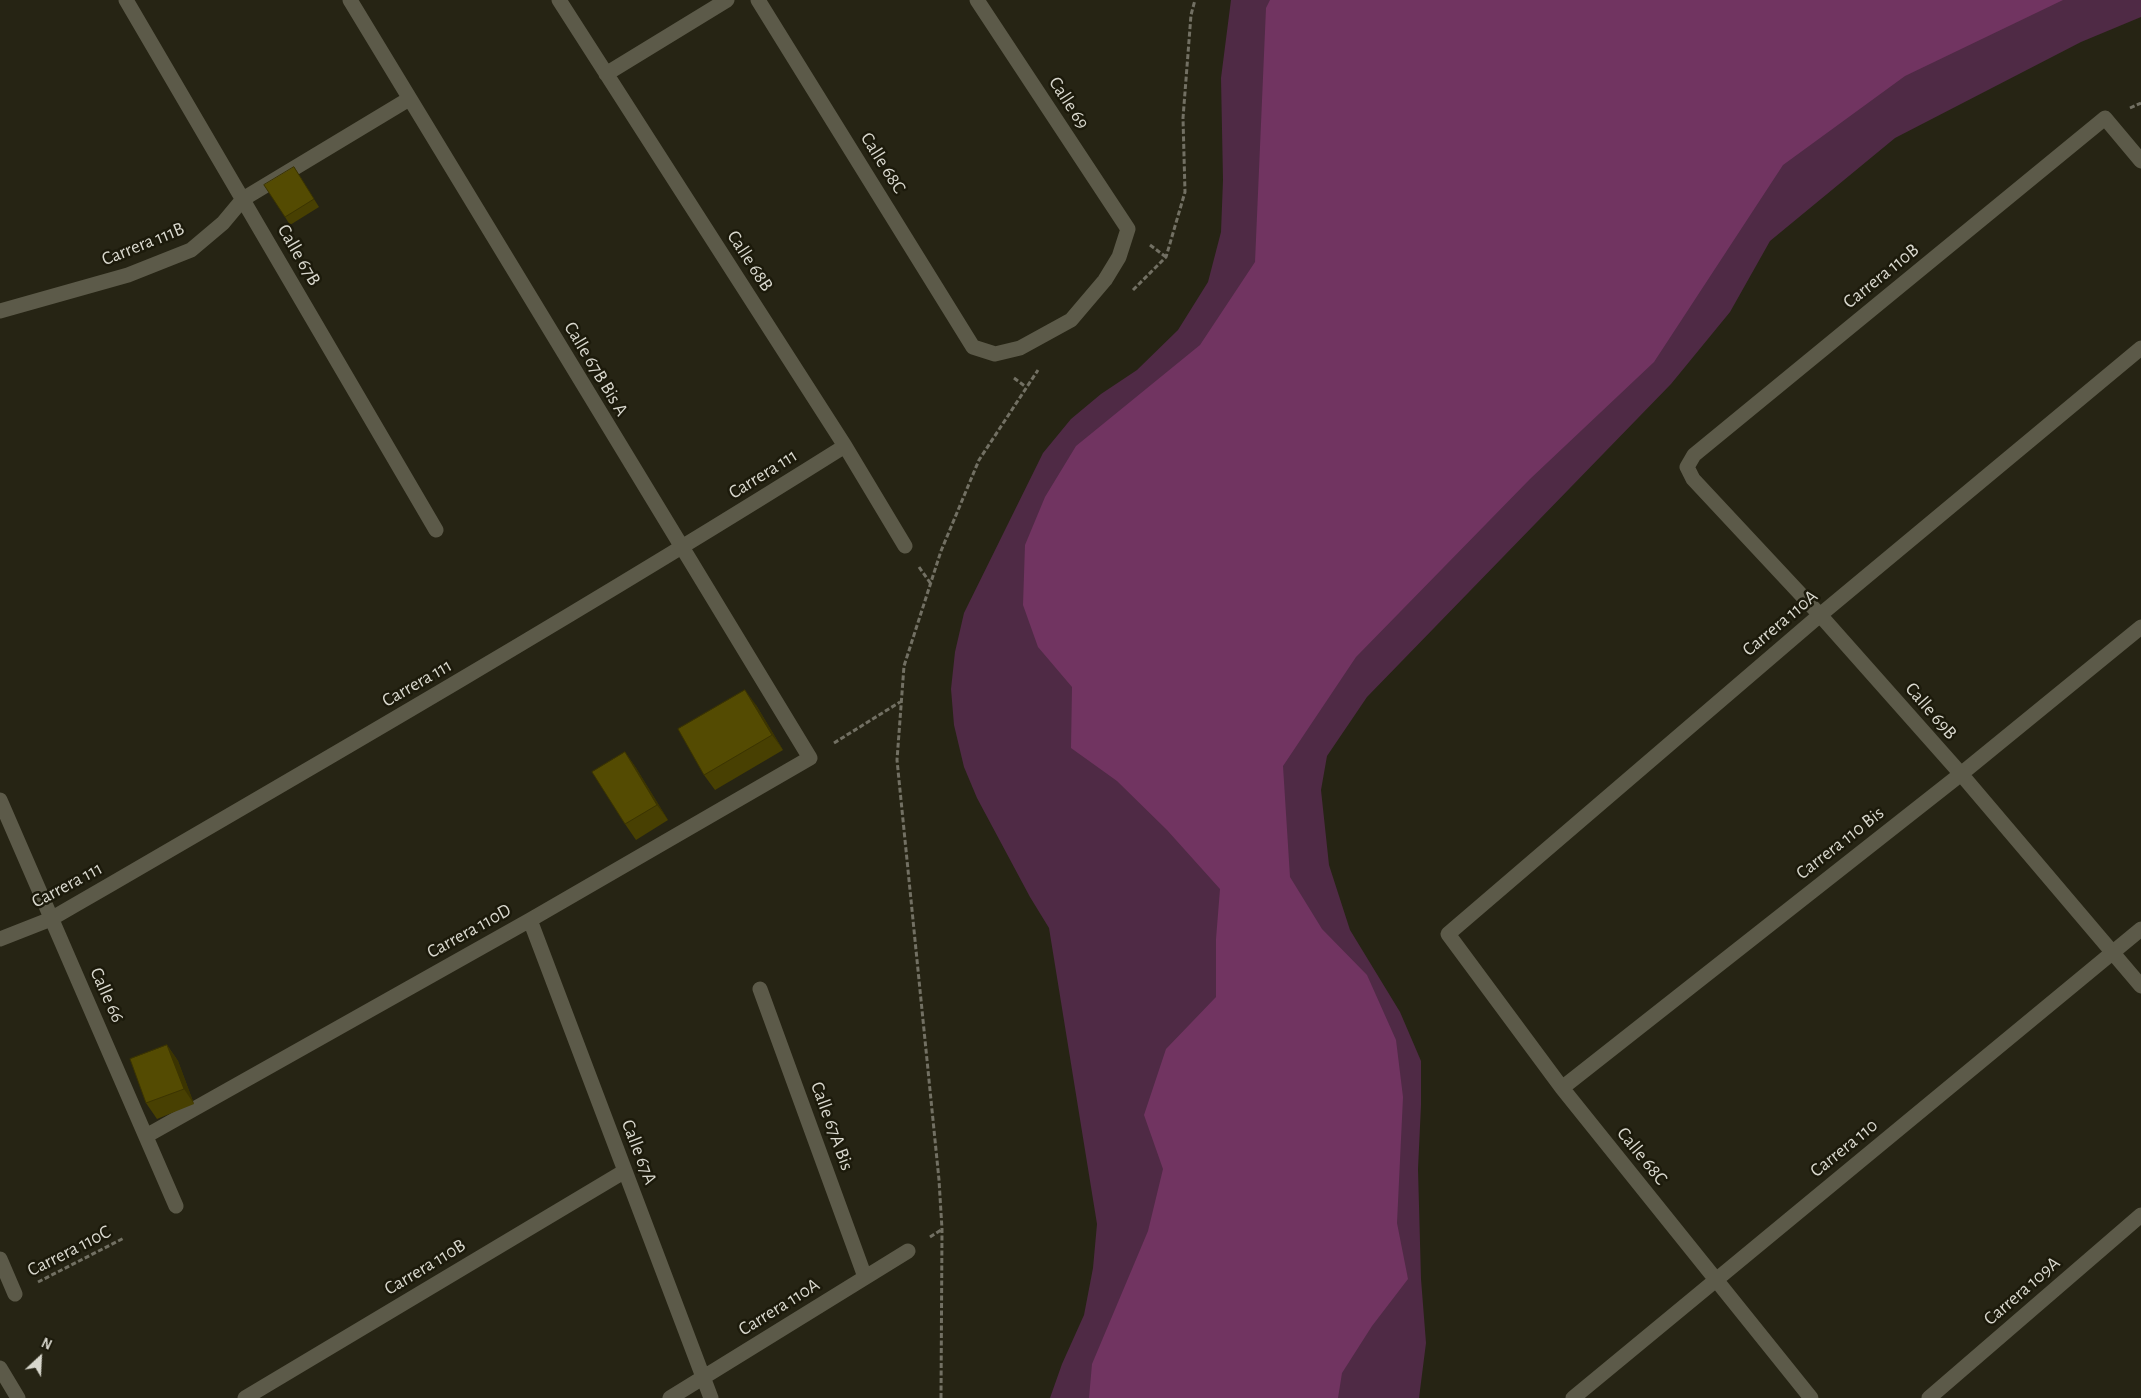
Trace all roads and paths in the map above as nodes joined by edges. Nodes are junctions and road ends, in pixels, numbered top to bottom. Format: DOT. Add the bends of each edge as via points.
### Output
graph roads {
  1 [pos="126,0"];
  2 [pos="350,0"];
  3 [pos="559,0"];
  4 [pos="727,0"];
  5 [pos="758,0"];
  6 [pos="977,0"];
  7 [pos="1195,0"];
  8 [pos="606,74"];
  9 [pos="409,99"];
  10 [pos="2141,161"];
  11 [pos="243,199"];
  12 [pos="1128,229"];
  13 [pos="1128,294"];
  14 [pos="0,311"];
  15 [pos="2141,348"];
  16 [pos="1046,364"];
  17 [pos="845,446"];
  18 [pos="1687,467"];
  19 [pos="436,530"];
  20 [pos="905,546"];
  21 [pos="682,548"];
  22 [pos="1820,615"];
  23 [pos="2141,627"];
  24 [pos="901,702"];
  25 [pos="810,758"];
  26 [pos="1960,774"];
  27 [pos="0,800"];
  28 [pos="51,919"];
  29 [pos="530,920"];
  30 [pos="2141,929"];
  31 [pos="1448,934"];
  32 [pos="0,939"];
  33 [pos="2114,952"];
  34 [pos="2141,986"];
  35 [pos="760,989"];
  36 [pos="1562,1088"];
  37 [pos="146,1136"];
  38 [pos="625,1171"];
  39 [pos="176,1206"];
  40 [pos="2141,1215"];
  41 [pos="124,1238"];
  42 [pos="908,1251"];
  43 [pos="0,1259"];
  44 [pos="865,1277"];
  45 [pos="1716,1279"];
  46 [pos="15,1294"];
  47 [pos="0,1368"];
  48 [pos="704,1378"];
  49 [pos="18,1398"];
  50 [pos="245,1398"];
  51 [pos="670,1398"];
  52 [pos="711,1398"];
  53 [pos="941,1398"];
  54 [pos="1573,1398"];
  55 [pos="1811,1398"];
  56 [pos="1929,1398"];
  1 -- 11 [label="street, Calle 67B"];
  2 -- 9 [label="street, Calle 67B Bis A"];
  3 -- 8 [label="street, Calle 68B"];
  4 -- 8 [label="street"];
  5 -- 12 [label="street, Calle 68C" via="973,347 995,354 1020,348 1071,320 1105,280 1119,257"];
  6 -- 12 [label="street, Calle 69"];
  7 -- 13 [label="path" via="1183,118 1185,192 1166,257"];
  8 -- 17 [label="street, Calle 68B"];
  9 -- 11 [label="street, Carrera 111B"];
  9 -- 21 [label="street, Calle 67B Bis A"];
  10 -- 18 [label="street, Carrera 110B" via="2105,118 1694,455"];
  11 -- 14 [label="street, Carrera 111B" via="223,224 191,250 128,275"];
  11 -- 19 [label="street, Calle 67B"];
  15 -- 22 [label="street, Carrera 110A"];
  16 -- 24 [label="path" via="1038,370 979,460 941,551 904,666"];
  17 -- 20 [label="street, Calle 68B"];
  17 -- 21 [label="street, Carrera 111"];
  18 -- 22 [label="street, Calle 69B" via="1692,479"];
  21 -- 25 [label="street, Calle 67B Bis A"];
  21 -- 28 [label="street, Carrera 111" via="478,671"];
  22 -- 26 [label="street, Calle 69B"];
  22 -- 31 [label="street, Carrera 110A"];
  23 -- 26 [label="street, Carrera 110 Bis"];
  24 -- 25 [label="path"];
  24 -- 53 [label="path" via="897,760 942,1229"];
  25 -- 29 [label="street, Carrera 110D"];
  26 -- 33 [label="street, Calle 69B"];
  26 -- 36 [label="street, Carrera 110 Bis"];
  27 -- 28 [label="street, Calle 66"];
  28 -- 32 [label="street, Carrera 111"];
  28 -- 37 [label="street, Calle 66"];
  29 -- 37 [label="street, Carrera 110D"];
  29 -- 38 [label="street, Calle 67A"];
  30 -- 33 [label="street, Carrera 110"];
  31 -- 36 [label="street, Calle 68C"];
  33 -- 34 [label="street, Calle 69B"];
  33 -- 45 [label="street, Carrera 110"];
  35 -- 44 [label="street, Calle 67A Bis"];
  36 -- 45 [label="street, Calle 68C"];
  37 -- 39 [label="street, Calle 66"];
  38 -- 48 [label="street, Calle 67A"];
  38 -- 50 [label="street, Carrera 110B"];
  40 -- 56 [label="street, Carrera 109A"];
  41 -- 46 [label="path, Carrera 110C"];
  42 -- 44 [label="street, Carrera 110A"];
  43 -- 46 [label="street"];
  44 -- 48 [label="street, Carrera 110A"];
  45 -- 54 [label="street, Carrera 110"];
  45 -- 55 [label="street, Calle 68C"];
  47 -- 49 [label="street"];
  48 -- 51 [label="street, Carrera 110A"];
  48 -- 52 [label="street, Calle 67A"];
}
